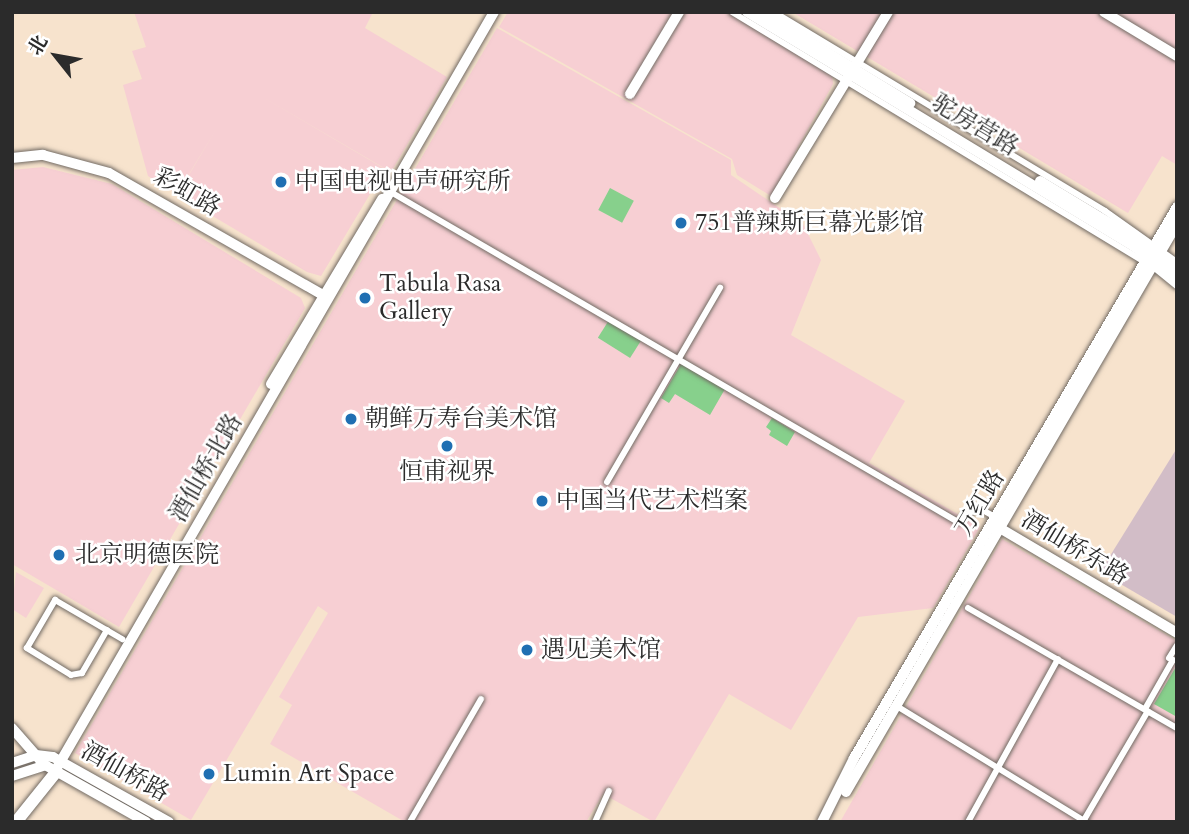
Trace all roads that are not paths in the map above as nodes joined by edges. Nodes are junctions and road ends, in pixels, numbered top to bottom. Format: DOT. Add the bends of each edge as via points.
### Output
graph roads {
  1 [pos="494,12"];
  2 [pos="679,12"];
  3 [pos="732,12"];
  4 [pos="747,12"];
  5 [pos="761,12"];
  6 [pos="774,12"];
  7 [pos="888,12"];
  8 [pos="1104,12"];
  9 [pos="1177,56"];
  10 [pos="852,72"];
  11 [pos="630,94"];
  12 [pos="12,158"];
  13 [pos="389,191"];
  14 [pos="775,198"];
  15 [pos="1177,207"];
  16 [pos="1177,224"];
  17 [pos="1153,255"];
  18 [pos="1177,262"];
  19 [pos="1177,270"];
  20 [pos="1177,279"];
  21 [pos="1177,286"];
  22 [pos="720,288"];
  23 [pos="326,297"];
  24 [pos="680,357"];
  25 [pos="607,482"];
  26 [pos="998,522"];
  27 [pos="968,608"];
  28 [pos="1177,626"];
  29 [pos="107,630"];
  30 [pos="1177,633"];
  31 [pos="122,639"];
  32 [pos="1177,645"];
  33 [pos="1059,659"];
  34 [pos="481,699"];
  35 [pos="895,705"];
  36 [pos="1146,710"];
  37 [pos="12,728"];
  38 [pos="1177,728"];
  39 [pos="36,755"];
  40 [pos="12,763"];
  41 [pos="54,763"];
  42 [pos="997,768"];
  43 [pos="12,776"];
  44 [pos="609,790"];
  45 [pos="1085,821"];
  46 [pos="16,822"];
  47 [pos="146,822"];
  48 [pos="169,822"];
  49 [pos="410,822"];
  50 [pos="595,822"];
  51 [pos="822,822"];
  52 [pos="829,822"];
  53 [pos="968,822"];
  1 -- 13 [label="street, 酒仙桥北路"];
  2 -- 11 [label="street"];
  3 -- 10 [label="street"];
  4 -- 10 [label="street, 驼房营路"];
  5 -- 10 [label="street, 驼房营路"];
  6 -- 10 [label="street"];
  7 -- 10 [label="street"];
  8 -- 9 [label="street"];
  10 -- 14 [label="street"];
  10 -- 17 [label="street, 驼房营路"];
  10 -- 17 [label="street"];
  12 -- 23 [label="street, 彩虹路" via="43,155 109,173 146,190"];
  13 -- 23 [label="street, 酒仙桥北路" via="374,208"];
  13 -- 24 [label="street"];
  15 -- 17 [label="street, 万红路"];
  16 -- 17 [label="street, 万红路"];
  17 -- 18 [label="street"];
  17 -- 19 [label="street, 驼房营路"];
  17 -- 20 [label="street, 驼房营路"];
  17 -- 21 [label="street"];
  17 -- 26 [label="street, 万红路"];
  22 -- 24 [label="street"];
  23 -- 31 [label="street, 酒仙桥北路"];
  23 -- 41 [label="street, 酒仙桥北路"];
  24 -- 25 [label="street"];
  24 -- 26 [label="street" via="958,522 977,507"];
  26 -- 28 [label="street, 酒仙桥东路"];
  26 -- 30 [label="street, 酒仙桥东路"];
  26 -- 35 [label="street, 万红路"];
  26 -- 51 [label="street, 万红路" via="854,758"];
  27 -- 33 [label="street"];
  29 -- 29 [label="street" via="55,600 27,648 71,675 82,673"];
  29 -- 31 [label="street"];
  31 -- 41 [label="street, 酒仙桥北路"];
  32 -- 36 [label="street"];
  33 -- 36 [label="street"];
  33 -- 42 [label="street"];
  34 -- 49 [label="street"];
  35 -- 42 [label="street"];
  35 -- 52 [label="street, 万红路"];
  36 -- 38 [label="street"];
  36 -- 45 [label="street"];
  37 -- 39 [label="street"];
  39 -- 40 [label="main road"];
  39 -- 41 [label="main road"];
  41 -- 43 [label="main road"];
  41 -- 46 [label="highway"];
  41 -- 47 [label="main road, 酒仙桥路"];
  41 -- 48 [label="main road, 酒仙桥路"];
  42 -- 45 [label="street"];
  42 -- 53 [label="street"];
  44 -- 50 [label="street"];
}
